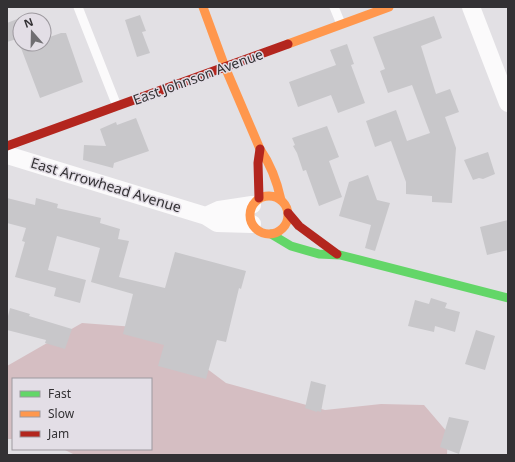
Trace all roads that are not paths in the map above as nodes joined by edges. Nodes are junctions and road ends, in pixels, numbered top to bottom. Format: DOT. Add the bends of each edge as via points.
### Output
graph roads {
  1 [pos="78,7"];
  2 [pos="203,7"];
  3 [pos="334,7"];
  4 [pos="389,7"];
  5 [pos="471,7"];
  6 [pos="341,24"];
  7 [pos="225,67"];
  8 [pos="508,103"];
  9 [pos="117,106"];
  10 [pos="7,146"];
  11 [pos="260,149"];
  12 [pos="7,155"];
  13 [pos="281,200"];
  14 [pos="256,201"];
  15 [pos="288,213"];
  16 [pos="206,216"];
  17 [pos="252,224"];
  18 [pos="271,234"];
  19 [pos="340,255"];
  20 [pos="508,298"];
  1 -- 9 [label="lane"];
  2 -- 7 [label="street"];
  3 -- 6 [label="lane"];
  4 -- 6 [label="street, East Johnson Avenue"];
  5 -- 8 [label="street"];
  6 -- 7 [label="street, East Johnson Avenue"];
  7 -- 9 [label="street, East Johnson Avenue"];
  7 -- 11 [label="street"];
  9 -- 10 [label="street, East Johnson Avenue"];
  11 -- 13 [label="street" via="269,160 276,177"];
  11 -- 14 [label="street"];
  12 -- 16 [label="street, East Arrowhead Avenue"];
  13 -- 14 [label="street" via="267,196"];
  13 -- 15 [label="street"];
  14 -- 16 [label="street" via="219,210"];
  14 -- 17 [label="street" via="250,211"];
  15 -- 18 [label="street" via="284,227"];
  15 -- 19 [label="street" via="298,226"];
  16 -- 17 [label="street, East Arrowhead Avenue" via="217,223"];
  17 -- 18 [label="street" via="257,230"];
  18 -- 19 [label="street" via="290,246 320,254"];
  19 -- 20 [label="street"];
}
